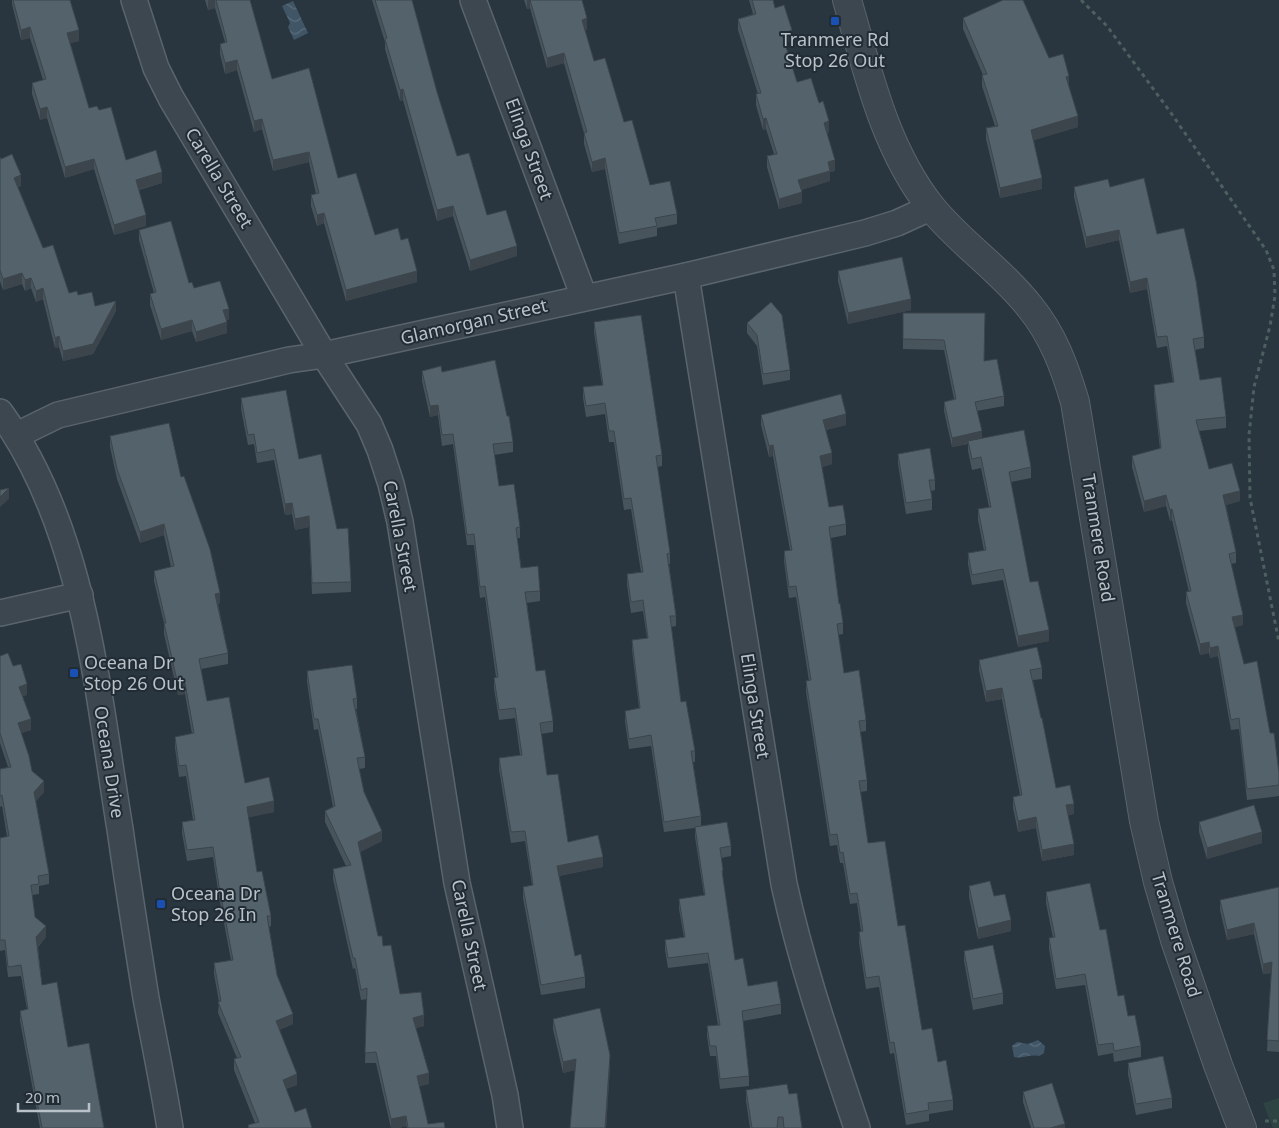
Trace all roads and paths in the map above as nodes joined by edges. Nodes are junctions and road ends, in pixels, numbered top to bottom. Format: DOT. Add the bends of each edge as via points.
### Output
graph roads {
  1 [pos="134,0"];
  2 [pos="473,0"];
  3 [pos="847,0"];
  4 [pos="1081,0"];
  5 [pos="932,207"];
  6 [pos="686,276"];
  7 [pos="584,297"];
  8 [pos="324,355"];
  9 [pos="0,412"];
  10 [pos="17,435"];
  11 [pos="80,595"];
  12 [pos="0,613"];
  13 [pos="1279,642"];
  14 [pos="1279,1121"];
  15 [pos="1253,1124"];
  16 [pos="170,1128"];
  17 [pos="510,1128"];
  18 [pos="857,1128"];
  1 -- 8 [label="street, Carella Street" via="156,68 171,98"];
  2 -- 7 [label="street, Elinga Street"];
  3 -- 5 [label="street, Tranmere Road" via="881,115 911,178"];
  4 -- 13 [label="path" via="1107,26 1177,120 1266,250 1274,270 1276,296 1254,387 1250,498"];
  5 -- 6 [label="street, Glamorgan Street" via="865,233"];
  5 -- 15 [label="street, Tranmere Road" via="1030,306 1051,337 1066,371 1075,402 1144,821 1158,882 1199,1010"];
  6 -- 7 [label="street, Glamorgan Street"];
  6 -- 18 [label="street, Elinga Street" via="784,884 794,932"];
  7 -- 8 [label="street, Glamorgan Street"];
  8 -- 10 [label="street, Glamorgan Street" via="289,360 58,415"];
  8 -- 17 [label="street, Carella Street" via="369,424 391,484 457,883"];
  9 -- 10 [label="street, Oceana Drive"];
  10 -- 11 [label="street, Oceana Drive" via="40,477"];
  11 -- 12 [label="street"];
  11 -- 16 [label="street, Oceana Drive"];
  14 -- 15 [label="path"];
}
